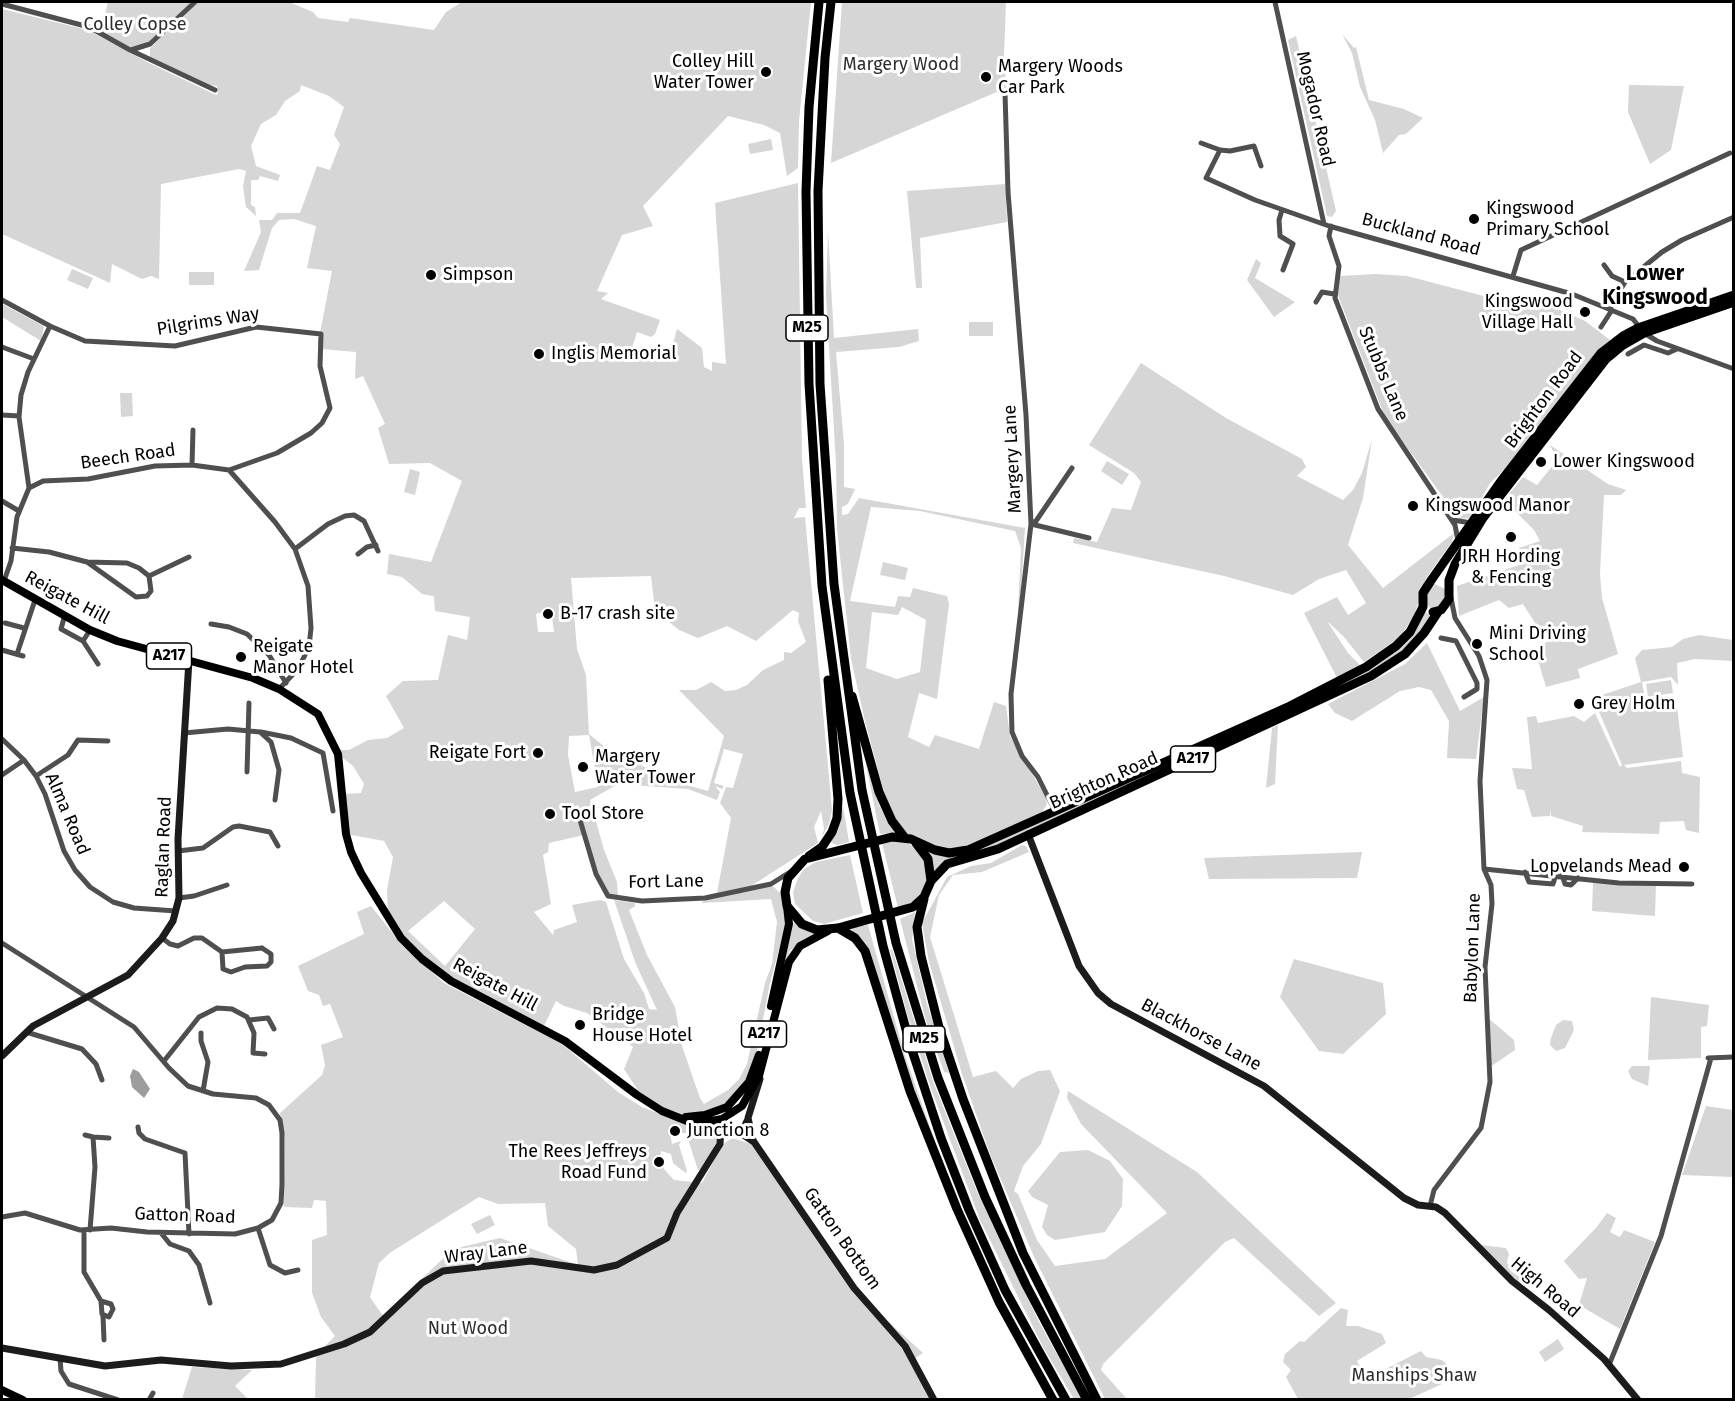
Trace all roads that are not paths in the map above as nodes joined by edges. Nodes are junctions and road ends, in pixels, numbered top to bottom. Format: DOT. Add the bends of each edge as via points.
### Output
graph roads {
  1 [pos="195,2"];
  2 [pos="819,2"];
  3 [pos="831,2"];
  4 [pos="1275,2"];
  5 [pos="2,4"];
  6 [pos="130,50"];
  7 [pos="215,90"];
  8 [pos="1005,93"];
  9 [pos="1202,142"];
  10 [pos="1220,150"];
  11 [pos="1730,153"];
  12 [pos="1261,166"];
  13 [pos="1282,210"];
  14 [pos="1734,217"];
  15 [pos="1327,225"];
  16 [pos="1604,265"];
  17 [pos="1283,270"];
  18 [pos="1513,276"];
  19 [pos="1625,282"];
  20 [pos="1334,294"];
  21 [pos="1734,295"];
  22 [pos="2,300"];
  23 [pos="1316,302"];
  24 [pos="1734,302"];
  25 [pos="1611,309"];
  26 [pos="50,326"];
  27 [pos="1660,326"];
  28 [pos="1601,327"];
  29 [pos="1641,330"];
  30 [pos="1657,341"];
  31 [pos="2,346"];
  32 [pos="1677,349"];
  33 [pos="1628,354"];
  34 [pos="34,359"];
  35 [pos="1734,369"];
  36 [pos="2,415"];
  37 [pos="19,416"];
  38 [pos="193,430"];
  39 [pos="192,465"];
  40 [pos="1072,468"];
  41 [pos="229,470"];
  42 [pos="29,488"];
  43 [pos="2,501"];
  44 [pos="19,511"];
  45 [pos="1451,520"];
  46 [pos="1472,523"];
  47 [pos="1031,524"];
  48 [pos="1089,538"];
  49 [pos="1458,541"];
  50 [pos="12,548"];
  51 [pos="295,549"];
  52 [pos="358,554"];
  53 [pos="189,557"];
  54 [pos="87,562"];
  55 [pos="149,576"];
  56 [pos="3,580"];
  57 [pos="1428,586"];
  58 [pos="1449,592"];
  59 [pos="35,600"];
  60 [pos="1423,607"];
  61 [pos="1439,611"];
  62 [pos="1452,612"];
  63 [pos="64,618"];
  64 [pos="5,623"];
  65 [pos="211,624"];
  66 [pos="24,628"];
  67 [pos="90,630"];
  68 [pos="1441,638"];
  69 [pos="83,641"];
  70 [pos="2,650"];
  71 [pos="841,653"];
  72 [pos="830,654"];
  73 [pos="1478,654"];
  74 [pos="189,660"];
  75 [pos="1465,660"];
  76 [pos="98,664"];
  77 [pos="286,683"];
  78 [pos="279,689"];
  79 [pos="1464,697"];
  80 [pos="249,703"];
  81 [pos="248,730"];
  82 [pos="260,732"];
  83 [pos="184,734"];
  84 [pos="2,739"];
  85 [pos="108,741"];
  86 [pos="24,760"];
  87 [pos="247,772"];
  88 [pos="2,775"];
  89 [pos="36,776"];
  90 [pos="275,800"];
  91 [pos="333,811"];
  92 [pos="1055,811"];
  93 [pos="580,819"];
  94 [pos="1028,834"];
  95 [pos="905,838"];
  96 [pos="916,843"];
  97 [pos="278,846"];
  98 [pos="178,851"];
  99 [pos="974,857"];
  100 [pos="805,860"];
  101 [pos="1484,869"];
  102 [pos="792,871"];
  103 [pos="1525,872"];
  104 [pos="1559,875"];
  105 [pos="932,881"];
  106 [pos="771,884"];
  107 [pos="1692,884"];
  108 [pos="227,885"];
  109 [pos="785,892"];
  110 [pos="924,897"];
  111 [pos="178,898"];
  112 [pos="787,906"];
  113 [pos="176,911"];
  114 [pos="919,916"];
  115 [pos="835,929"];
  116 [pos="162,938"];
  117 [pos="2,943"];
  118 [pos="222,952"];
  119 [pos="780,995"];
  120 [pos="87,997"];
  121 [pos="249,1020"];
  122 [pos="274,1029"];
  123 [pos="26,1032"];
  124 [pos="201,1033"];
  125 [pos="265,1054"];
  126 [pos="2,1056"];
  127 [pos="1733,1057"];
  128 [pos="164,1061"];
  129 [pos="102,1080"];
  130 [pos="203,1092"];
  131 [pos="718,1111"];
  132 [pos="681,1118"];
  133 [pos="748,1118"];
  134 [pos="718,1124"];
  135 [pos="736,1132"];
  136 [pos="85,1135"];
  137 [pos="132,1135"];
  138 [pos="93,1137"];
  139 [pos="109,1138"];
  140 [pos="721,1140"];
  141 [pos="754,1142"];
  142 [pos="1430,1206"];
  143 [pos="2,1217"];
  144 [pos="258,1228"];
  145 [pos="87,1230"];
  146 [pos="161,1233"];
  147 [pos="189,1234"];
  148 [pos="298,1270"];
  149 [pos="101,1301"];
  150 [pos="210,1303"];
  151 [pos="103,1316"];
  152 [pos="104,1340"];
  153 [pos="2,1348"];
  154 [pos="60,1358"];
  155 [pos="1609,1365"];
  156 [pos="2,1390"];
  157 [pos="153,1393"];
  158 [pos="23,1400"];
  159 [pos="118,1400"];
  160 [pos="149,1400"];
  161 [pos="934,1400"];
  162 [pos="1053,1400"];
  163 [pos="1066,1400"];
  164 [pos="1087,1400"];
  165 [pos="1098,1400"];
  166 [pos="1638,1400"];
  1 -- 6 [label="street" via="150,44"];
  2 -- 72 [label="highway, M25" via="806,192 807,339 815,504"];
  3 -- 71 [label="highway, M25" via="821,112 819,338 828,523"];
  4 -- 15 [label="street, Mogador Road"];
  5 -- 6 [label="street" via="89,27"];
  6 -- 7 [label="street"];
  8 -- 47 [label="street, Margery Lane"];
  9 -- 10 [label="street"];
  10 -- 12 [label="street" via="1254,146"];
  10 -- 13 [label="street, Buckland Road" via="1206,178"];
  11 -- 18 [label="street" via="1521,250"];
  13 -- 15 [label="street, Buckland Road"];
  13 -- 17 [label="street" via="1280,236 1293,244"];
  14 -- 19 [label="street" via="1682,240"];
  15 -- 18 [label="street, Buckland Road"];
  15 -- 20 [label="street, Stubbs Lane" via="1339,266"];
  16 -- 19 [label="street" via="1612,276"];
  18 -- 25 [label="street, Buckland Road"];
  19 -- 25 [label="street"];
  20 -- 23 [label="street" via="1322,292"];
  20 -- 45 [label="street, Stubbs Lane" via="1382,419"];
  21 -- 29 [label="highway, Brighton Road / A217"];
  22 -- 26 [label="street, Pilgrims Way"];
  24 -- 27 [label="highway, Brighton Road / A217"];
  25 -- 28 [label="street"];
  25 -- 29 [label="street, Buckland Road" via="1638,323"];
  26 -- 34 [label="street"];
  26 -- 41 [label="street, Pilgrims Way" via="85,341 144,346 175,346 256,327 321,334 320,366 330,408 322,423 311,434 277,453"];
  27 -- 29 [label="highway, Brighton Road / A217"];
  27 -- 30 [label="street"];
  29 -- 30 [label="street, Buckland Road"];
  29 -- 46 [label="highway, Brighton Road / A217" via="1609,346 1592,363"];
  29 -- 58 [label="highway, Brighton Road / A217" via="1598,368 1483,518 1455,564"];
  30 -- 32 [label="street, Buckland Road"];
  31 -- 34 [label="street"];
  32 -- 33 [label="street" via="1668,353 1644,345"];
  32 -- 35 [label="street"];
  34 -- 37 [label="street" via="24,385"];
  36 -- 37 [label="street"];
  37 -- 42 [label="street"];
  38 -- 39 [label="street"];
  39 -- 41 [label="street, Beech Road"];
  39 -- 42 [label="street, Beech Road" via="44,481"];
  40 -- 47 [label="street"];
  41 -- 51 [label="street"];
  42 -- 44 [label="street"];
  43 -- 44 [label="street"];
  44 -- 50 [label="street"];
  45 -- 46 [label="street"];
  45 -- 49 [label="street, Stubbs Lane"];
  46 -- 49 [label="highway, Brighton Road / A217"];
  47 -- 48 [label="street"];
  47 -- 92 [label="street, Margery Lane" via="1011,694 1012,732"];
  49 -- 57 [label="highway, Brighton Road / A217"];
  50 -- 54 [label="street" via="50,552"];
  50 -- 56 [label="street"];
  51 -- 52 [label="street" via="328,525 354,515 364,521 377,548 367,547"];
  51 -- 77 [label="street" via="308,586 310,638 303,661"];
  53 -- 55 [label="street"];
  54 -- 55 [label="street" via="127,563"];
  54 -- 55 [label="street" via="136,597 147,596 151,591"];
  56 -- 59 [label="main road, Reigate Hill / A217"];
  57 -- 58 [label="highway" via="1440,582"];
  57 -- 60 [label="highway, A217" via="1423,593"];
  58 -- 61 [label="highway, A217" via="1449,599"];
  58 -- 62 [label="street, Babylon Lane"];
  59 -- 63 [label="main road, Reigate Hill / A217"];
  59 -- 66 [label="street"];
  60 -- 61 [label="highway"];
  60 -- 92 [label="highway, Brighton Road / A217" via="1404,638 1352,676"];
  61 -- 62 [label="street"];
  61 -- 94 [label="highway, Brighton Road / A217" via="1410,649 1371,676"];
  62 -- 73 [label="street, Babylon Lane"];
  63 -- 67 [label="main road, Reigate Hill / A217"];
  63 -- 69 [label="street" via="61,629"];
  64 -- 66 [label="street"];
  65 -- 77 [label="street" via="248,634 269,655"];
  66 -- 70 [label="street" via="20,655"];
  67 -- 69 [label="street"];
  67 -- 74 [label="main road, Reigate Hill / A217"];
  68 -- 75 [label="street" via="1456,642"];
  69 -- 76 [label="street"];
  71 -- 95 [label="highway, M25" via="879,792"];
  71 -- 164 [label="highway, M25" via="873,850 924,1039 985,1197 1058,1350"];
  72 -- 100 [label="highway, M25" via="828,685 837,818 822,847"];
  72 -- 163 [label="highway, M25" via="861,852 910,1044 969,1210 1005,1290"];
  73 -- 75 [label="street"];
  73 -- 101 [label="street, Babylon Lane" via="1487,680 1480,781"];
  74 -- 78 [label="main road, Reigate Hill / A217"];
  74 -- 83 [label="street, Raglan Road"];
  75 -- 79 [label="street" via="1477,689"];
  77 -- 78 [label="street"];
  78 -- 132 [label="main road, Reigate Hill / A217" via="318,714 330,735 338,754 351,852 401,938 451,981 565,1041 637,1095"];
  80 -- 81 [label="street"];
  81 -- 82 [label="street"];
  81 -- 83 [label="street"];
  81 -- 87 [label="street"];
  82 -- 90 [label="street" via="271,742 279,770"];
  82 -- 91 [label="street" via="291,738 323,753"];
  83 -- 98 [label="street, Raglan Road"];
  84 -- 86 [label="street, Alma Road"];
  85 -- 89 [label="street" via="78,740 68,755"];
  86 -- 88 [label="street"];
  86 -- 89 [label="street, Alma Road"];
  89 -- 113 [label="street, Alma Road" via="64,851 90,887 112,902"];
  92 -- 96 [label="highway, Brighton Road / A217" via="958,852"];
  93 -- 106 [label="street, Fort Lane" via="596,874 608,896 642,901 705,898"];
  94 -- 99 [label="highway, Brighton Road / A217"];
  94 -- 142 [label="street, Blackhorse Lane" via="1079,966 1098,993 1111,1004 1263,1086 1404,1198"];
  95 -- 96 [label="highway, Brighton Road"];
  95 -- 100 [label="highway" via="888,838"];
  96 -- 105 [label="highway" via="928,859"];
  97 -- 98 [label="street" via="270,832 239,826 203,848"];
  98 -- 111 [label="street, Raglan Road"];
  99 -- 105 [label="highway, Brighton Road / A217" via="947,864"];
  99 -- 114 [label="highway, M25" via="941,874"];
  100 -- 102 [label="highway"];
  101 -- 103 [label="street"];
  101 -- 142 [label="street, Babylon Lane" via="1491,885 1492,904 1485,968 1488,1101 1481,1128 1434,1190"];
  102 -- 106 [label="street, Fort Lane"];
  102 -- 109 [label="highway"];
  103 -- 104 [label="street"];
  103 -- 104 [label="street" via="1529,882 1552,884"];
  104 -- 107 [label="street" via="1619,883"];
  105 -- 110 [label="highway"];
  106 -- 109 [label="street"];
  108 -- 111 [label="street"];
  109 -- 112 [label="highway"];
  110 -- 114 [label="highway, M25"];
  110 -- 115 [label="highway" via="906,910"];
  111 -- 113 [label="street, Raglan Road"];
  112 -- 115 [label="highway" via="808,927"];
  112 -- 131 [label="main road, A217" via="789,924 758,1060 738,1097"];
  113 -- 116 [label="street, Raglan Road"];
  114 -- 165 [label="highway, M25" via="918,939 928,988 976,1136 1023,1253"];
  115 -- 119 [label="main road, A217" via="807,940 793,954"];
  115 -- 162 [label="highway, M25" via="855,938 865,951 910,1091 957,1209 999,1302"];
  116 -- 118 [label="street" via="178,946 202,938"];
  116 -- 120 [label="street, Raglan Road" via="128,975"];
  117 -- 120 [label="street, Gatton Road"];
  118 -- 118 [label="street" via="262,948 271,954 271,962 228,972 222,966"];
  119 -- 133 [label="street"];
  119 -- 134 [label="main road, A217" via="752,1093"];
  120 -- 123 [label="street, Raglan Road"];
  120 -- 128 [label="street, Gatton Road" via="134,1027"];
  121 -- 122 [label="street" via="268,1018"];
  121 -- 125 [label="street" via="254,1033 253,1053"];
  121 -- 128 [label="street" via="232,1009 210,1009"];
  123 -- 126 [label="street, Raglan Road"];
  123 -- 129 [label="street" via="82,1049 96,1064"];
  124 -- 130 [label="street" via="208,1062"];
  127 -- 155 [label="street" via="1709,1058 1661,1236"];
  128 -- 130 [label="street, Gatton Road" via="178,1077"];
  130 -- 144 [label="street, Gatton Road" via="256,1098 269,1105 280,1120 281,1203 272,1220"];
  131 -- 132 [label="main road, A217"];
  131 -- 134 [label="street"];
  132 -- 134 [label="main road, Reigate Hill / A217"];
  133 -- 135 [label="street"];
  133 -- 141 [label="street"];
  134 -- 135 [label="street, Gatton Bottom"];
  134 -- 140 [label="street, Wray Lane"];
  135 -- 140 [label="street, Wray Lane"];
  135 -- 141 [label="street, Gatton Bottom"];
  136 -- 138 [label="street"];
  137 -- 147 [label="street" via="138,1130 145,1138 182,1150 187,1156"];
  138 -- 139 [label="street"];
  138 -- 145 [label="street" via="95,1175"];
  140 -- 154 [label="street, Wray Lane" via="677,1213 667,1238 617,1265 594,1270 531,1261 443,1271 422,1283 370,1332 288,1363 231,1366 161,1360 105,1366"];
  141 -- 161 [label="street, Gatton Bottom" via="854,1288 905,1346"];
  142 -- 155 [label="street, High Road" via="1445,1213 1495,1266"];
  143 -- 145 [label="street, Gatton Road" via="25,1213"];
  144 -- 147 [label="street, Gatton Road" via="235,1234"];
  144 -- 148 [label="street" via="270,1265 285,1273"];
  145 -- 146 [label="street, Gatton Road"];
  145 -- 149 [label="street" via="84,1272"];
  146 -- 147 [label="street, Gatton Road"];
  146 -- 150 [label="street" via="170,1244 189,1251 199,1265"];
  149 -- 151 [label="street"];
  149 -- 151 [label="street" via="108,1301 113,1309 109,1317"];
  151 -- 152 [label="street"];
  153 -- 154 [label="street, Wray Lane"];
  154 -- 159 [label="street" via="69,1384"];
  155 -- 166 [label="street, High Road"];
  156 -- 158 [label="main road"];
  157 -- 160 [label="street"];
}
